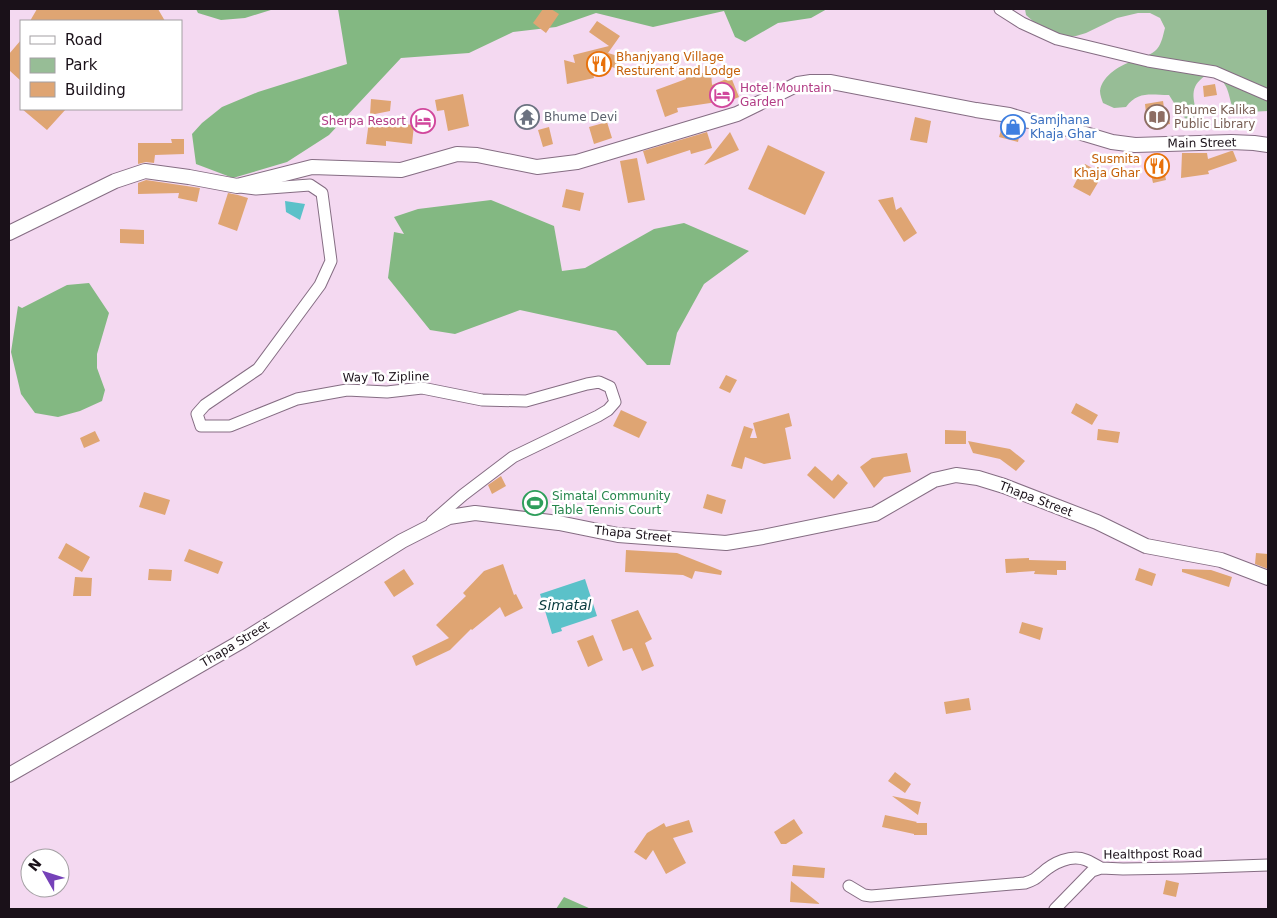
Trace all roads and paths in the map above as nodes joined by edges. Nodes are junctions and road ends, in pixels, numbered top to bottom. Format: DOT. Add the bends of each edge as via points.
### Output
graph roads {
  1 [pos="1000,9"];
  2 [pos="1268,95"];
  3 [pos="1268,145"];
  4 [pos="237,186"];
  5 [pos="9,233"];
  6 [pos="423,530"];
  7 [pos="1268,578"];
  8 [pos="9,775"];
  9 [pos="1268,865"];
  10 [pos="1101,868"];
  11 [pos="849,886"];
  12 [pos="1055,909"];
  1 -- 2 [label="street" via="1057,39 1148,61 1215,72"];
  3 -- 4 [label="street, Main Street" via="1112,142 1009,115 831,82 811,82 798,84 737,114 577,162 537,167 457,154 401,170 312,167"];
  4 -- 5 [label="street" via="144,171 115,181"];
  4 -- 6 [label="street, Way To Zipline" via="256,189 310,185 322,193 331,261 320,285 258,369 197,414 201,426 230,426 297,399 347,390 387,392 422,388 482,400 526,401 599,382 610,387 615,402 608,410 513,457"];
  6 -- 7 [label="street, Thapa Street" via="449,517 476,513 559,523 618,535 726,543 874,514 934,480 956,475 978,478 1021,492 1146,546 1221,560"];
  6 -- 8 [label="street, Thapa Street" via="242,641"];
  9 -- 10 [label="street, Healthpost Road"];
  10 -- 11 [label="street" via="1078,858 1061,860 1035,880 1025,883 872,896 864,896"];
  10 -- 12 [label="street, Healthpost Road" via="1092,871"];
}
